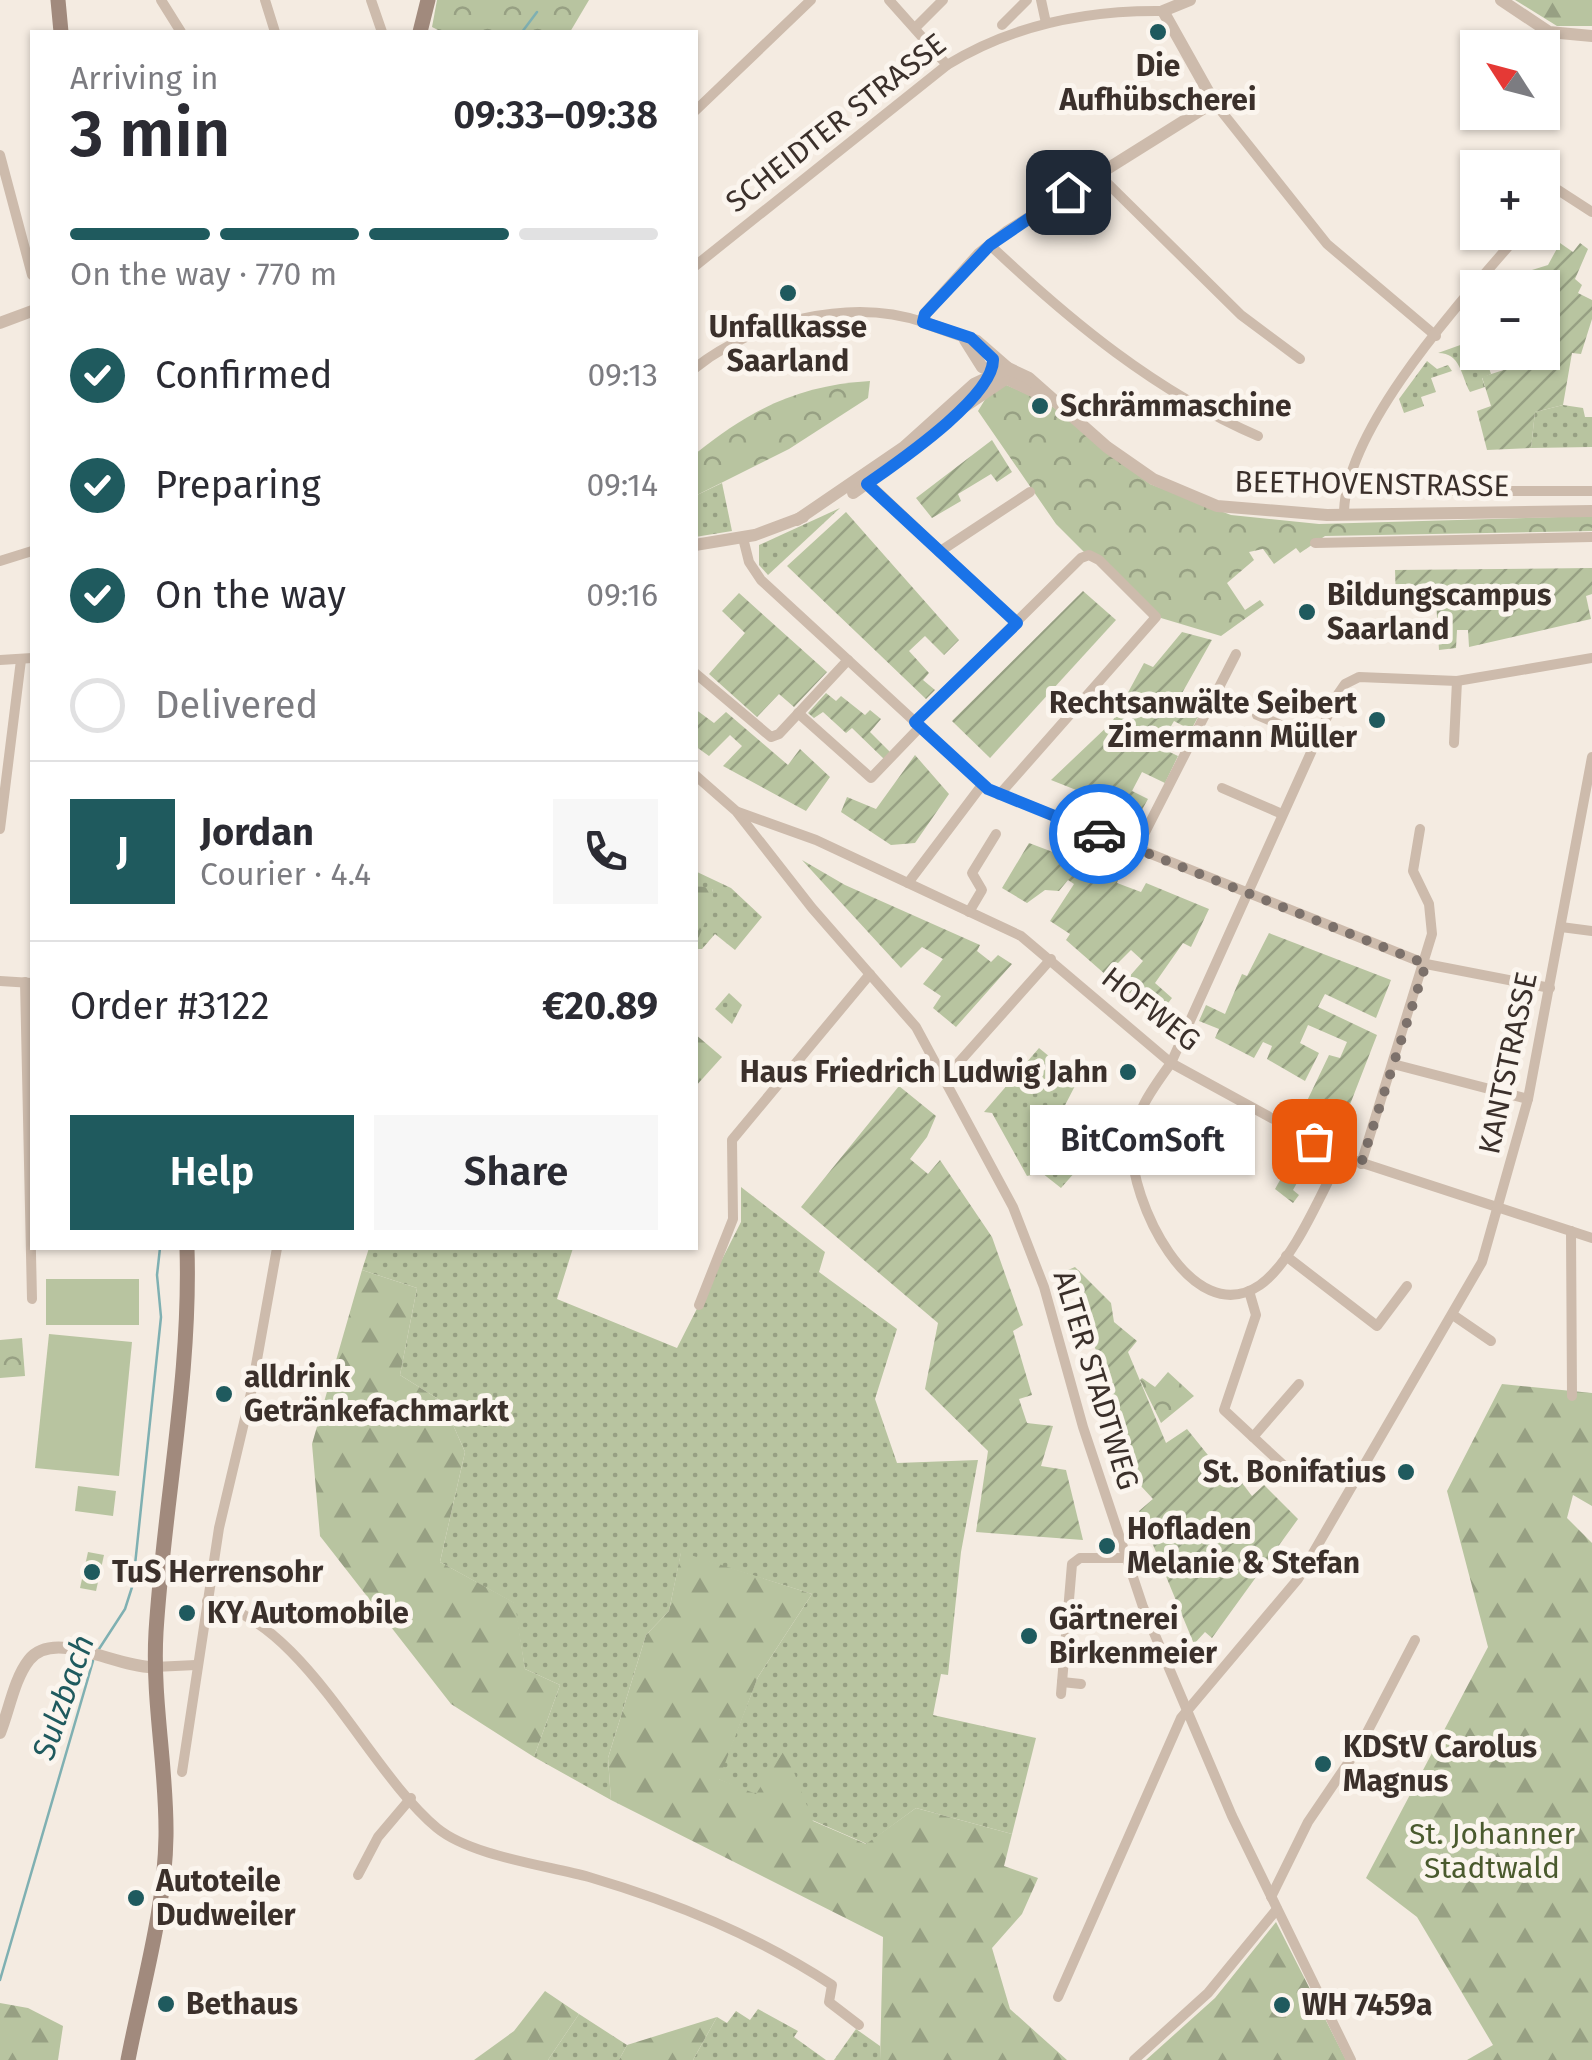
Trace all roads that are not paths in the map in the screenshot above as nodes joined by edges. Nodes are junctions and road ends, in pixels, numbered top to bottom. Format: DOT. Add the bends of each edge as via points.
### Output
graph roads {
  1 [pos="58,0"];
  2 [pos="161,0"];
  3 [pos="265,0"];
  4 [pos="371,0"];
  5 [pos="428,0"];
  6 [pos="811,0"];
  7 [pos="890,0"];
  8 [pos="944,0"];
  9 [pos="1027,0"];
  10 [pos="1041,0"];
  11 [pos="1190,0"];
  12 [pos="1501,0"];
  13 [pos="1164,11"];
  14 [pos="1046,23"];
  15 [pos="1002,25"];
  16 [pos="915,28"];
  17 [pos="61,30"];
  18 [pos="180,30"];
  19 [pos="274,30"];
  20 [pos="381,30"];
  21 [pos="420,30"];
  22 [pos="1592,36"];
  23 [pos="947,65"];
  24 [pos="1214,102"];
  25 [pos="698,108"];
  26 [pos="0,155"];
  27 [pos="1097,173"];
  28 [pos="1560,191"];
  29 [pos="1592,212"];
  30 [pos="990,245"];
  31 [pos="1506,250"];
  32 [pos="698,264"];
  33 [pos="30,268"];
  34 [pos="30,312"];
  35 [pos="923,322"];
  36 [pos="0,323"];
  37 [pos="1436,336"];
  38 [pos="1300,359"];
  39 [pos="698,366"];
  40 [pos="996,370"];
  41 [pos="1258,436"];
  42 [pos="865,480"];
  43 [pos="1450,491"];
  44 [pos="1592,491"];
  45 [pos="1030,492"];
  46 [pos="1592,510"];
  47 [pos="1344,514"];
  48 [pos="1592,536"];
  49 [pos="743,538"];
  50 [pos="1315,543"];
  51 [pos="698,545"];
  52 [pos="30,552"];
  53 [pos="939,552"];
  54 [pos="0,561"];
  55 [pos="1017,623"];
  56 [pos="1236,654"];
  57 [pos="1592,658"];
  58 [pos="27,659"];
  59 [pos="0,660"];
  60 [pos="848,660"];
  61 [pos="698,676"];
  62 [pos="1457,680"];
  63 [pos="1215,695"];
  64 [pos="1235,704"];
  65 [pos="798,713"];
  66 [pos="1257,714"];
  67 [pos="918,725"];
  68 [pos="1316,740"];
  69 [pos="1454,743"];
  70 [pos="1592,757"];
  71 [pos="698,778"];
  72 [pos="982,784"];
  73 [pos="1222,788"];
  74 [pos="1000,795"];
  75 [pos="736,812"];
  76 [pos="1282,814"];
  77 [pos="0,829"];
  78 [pos="1420,829"];
  79 [pos="996,834"];
  80 [pos="1136,848"];
  81 [pos="908,883"];
  82 [pos="1249,890"];
  83 [pos="968,912"];
  84 [pos="1561,927"];
  85 [pos="1592,931"];
  86 [pos="1051,960"];
  87 [pos="1426,964"];
  88 [pos="870,974"];
  89 [pos="0,981"];
  90 [pos="29,983"];
  91 [pos="1550,988"];
  92 [pos="1171,1063"];
  93 [pos="1393,1064"];
  94 [pos="945,1078"];
  95 [pos="30,1088"];
  96 [pos="1528,1099"];
  97 [pos="1341,1156"];
  98 [pos="1361,1164"];
  99 [pos="1501,1208"];
  100 [pos="1571,1230"];
  101 [pos="1592,1238"];
  102 [pos="32,1250"];
  103 [pos="187,1250"];
  104 [pos="277,1250"];
  105 [pos="1286,1256"];
  106 [pos="1408,1286"];
  107 [pos="1250,1291"];
  108 [pos="32,1299"];
  109 [pos="700,1305"];
  110 [pos="1453,1315"];
  111 [pos="1491,1341"];
  112 [pos="1300,1384"];
  113 [pos="1572,1396"];
  114 [pos="1253,1437"];
  115 [pos="1294,1475"];
  116 [pos="1124,1558"];
  117 [pos="207,1600"];
  118 [pos="1415,1640"];
  119 [pos="154,1666"];
  120 [pos="196,1666"];
  121 [pos="1080,1684"];
  122 [pos="1186,1710"];
  123 [pos="0,1733"];
  124 [pos="182,1772"];
  125 [pos="411,1798"];
  126 [pos="358,1875"];
  127 [pos="1271,1897"];
  128 [pos="1277,1910"];
  129 [pos="1058,1997"];
  130 [pos="859,2025"];
  131 [pos="128,2060"];
  132 [pos="1134,2060"];
  133 [pos="1351,2060"];
  1 -- 17 [label="main road"];
  2 -- 18 [label="street"];
  3 -- 19 [label="street"];
  4 -- 20 [label="street"];
  5 -- 21 [label="main road"];
  6 -- 25 [label="street"];
  7 -- 16 [label="street"];
  8 -- 16 [label="street"];
  9 -- 15 [label="street"];
  10 -- 14 [label="street"];
  11 -- 13 [label="street, SCHEIDTER STRASSE"];
  12 -- 22 [label="street" via="1549,32"];
  13 -- 14 [label="street, SCHEIDTER STRASSE"];
  13 -- 24 [label="street"];
  14 -- 23 [label="street, SCHEIDTER STRASSE" via="1011,31"];
  16 -- 23 [label="street"];
  23 -- 32 [label="street, SCHEIDTER STRASSE"];
  24 -- 27 [label="street"];
  24 -- 37 [label="street" via="1327,244"];
  26 -- 33 [label="street"];
  27 -- 30 [label="street"];
  27 -- 38 [label="street" via="1241,315"];
  28 -- 29 [label="street"];
  30 -- 35 [label="street"];
  30 -- 41 [label="street" via="1136,368"];
  31 -- 37 [label="street"];
  34 -- 36 [label="street"];
  35 -- 39 [label="street, BEETHOVENSTRASSE" via="873,314 804,319 743,338"];
  35 -- 40 [label="street, BEETHOVENSTRASSE" via="948,331"];
  37 -- 47 [label="street" via="1374,423 1353,470"];
  40 -- 42 [label="street"];
  40 -- 47 [label="street, BEETHOVENSTRASSE" via="1030,378 1122,458 1190,497 1249,512"];
  42 -- 49 [label="street" via="797,520"];
  42 -- 53 [label="street"];
  43 -- 44 [label="street, BEETHOVENSTRASSE"];
  45 -- 53 [label="street"];
  46 -- 47 [label="street, BEETHOVENSTRASSE"];
  48 -- 50 [label="street, BEETHOVENSTRASSE"];
  49 -- 51 [label="street"];
  49 -- 60 [label="street" via="757,575"];
  52 -- 54 [label="street"];
  53 -- 55 [label="street"];
  55 -- 67 [label="street"];
  55 -- 74 [label="street" via="1089,555 1156,617"];
  56 -- 63 [label="street"];
  57 -- 62 [label="street"];
  58 -- 59 [label="street"];
  58 -- 77 [label="street"];
  60 -- 65 [label="street"];
  60 -- 67 [label="street"];
  61 -- 65 [label="street" via="771,737"];
  62 -- 68 [label="street" via="1350,680"];
  62 -- 69 [label="street"];
  63 -- 64 [label="street"];
  63 -- 80 [label="street"];
  65 -- 67 [label="street" via="872,778"];
  66 -- 68 [label="street"];
  67 -- 72 [label="street"];
  68 -- 76 [label="street"];
  70 -- 84 [label="street, KANTSTRASSE"];
  71 -- 75 [label="street, ALTER STADTWEG"];
  72 -- 74 [label="street"];
  72 -- 81 [label="street"];
  73 -- 76 [label="street"];
  74 -- 80 [label="street"];
  75 -- 81 [label="street, HOFWEG"];
  75 -- 88 [label="street, ALTER STADTWEG"];
  76 -- 82 [label="street"];
  78 -- 87 [label="street" via="1413,871 1433,924"];
  79 -- 83 [label="street" via="972,873 982,890"];
  80 -- 82 [label="street"];
  81 -- 83 [label="street, HOFWEG"];
  82 -- 87 [label="street"];
  82 -- 92 [label="street"];
  83 -- 86 [label="street, HOFWEG" via="1021,936"];
  84 -- 85 [label="street"];
  84 -- 91 [label="street, KANTSTRASSE"];
  86 -- 92 [label="street, HOFWEG"];
  86 -- 94 [label="street"];
  87 -- 91 [label="street"];
  87 -- 93 [label="street"];
  88 -- 94 [label="street, ALTER STADTWEG" via="916,1027"];
  88 -- 109 [label="street" via="732,1140 735,1210"];
  89 -- 90 [label="street"];
  90 -- 95 [label="street"];
  91 -- 96 [label="street, KANTSTRASSE"];
  92 -- 97 [label="street, HOFWEG"];
  92 -- 107 [label="street" via="1134,1131 1134,1172 1146,1213 1185,1272 1214,1289"];
  93 -- 96 [label="street"];
  93 -- 98 [label="street"];
  94 -- 116 [label="street, ALTER STADTWEG" via="1018,1216"];
  96 -- 99 [label="street, KANTSTRASSE"];
  97 -- 98 [label="street, HOFWEG"];
  97 -- 105 [label="street"];
  98 -- 99 [label="street, HOFWEG"];
  99 -- 100 [label="street, HOFWEG"];
  99 -- 110 [label="street, KANTSTRASSE"];
  100 -- 101 [label="street, HOFWEG"];
  100 -- 113 [label="street"];
  102 -- 108 [label="street"];
  103 -- 119 [label="main road" via="183,1392"];
  104 -- 117 [label="street"];
  105 -- 106 [label="street" via="1377,1326"];
  105 -- 107 [label="street"];
  107 -- 114 [label="street" via="1256,1315 1224,1410"];
  110 -- 111 [label="street"];
  110 -- 122 [label="street, KANTSTRASSE" via="1298,1579"];
  112 -- 114 [label="street"];
  114 -- 115 [label="street"];
  116 -- 121 [label="street" via="1080,1558 1072,1564 1062,1688"];
  116 -- 122 [label="street, ALTER STADTWEG"];
  117 -- 120 [label="street"];
  117 -- 125 [label="street" via="242,1614 295,1660 346,1712"];
  118 -- 127 [label="street"];
  119 -- 120 [label="street"];
  119 -- 123 [label="street" via="66,1646 38,1651 26,1662"];
  119 -- 131 [label="main road" via="165,1862"];
  120 -- 124 [label="street"];
  122 -- 127 [label="street, ALTER STADTWEG"];
  122 -- 129 [label="street, KANTSTRASSE"];
  125 -- 126 [label="street" via="378,1837"];
  125 -- 130 [label="street" via="440,1831 461,1841 590,1872 776,1949 832,1985 830,2002"];
  127 -- 128 [label="street, ALTER STADTWEG"];
  128 -- 132 [label="street" via="1208,1993"];
  128 -- 133 [label="street, ALTER STADTWEG"];
}
